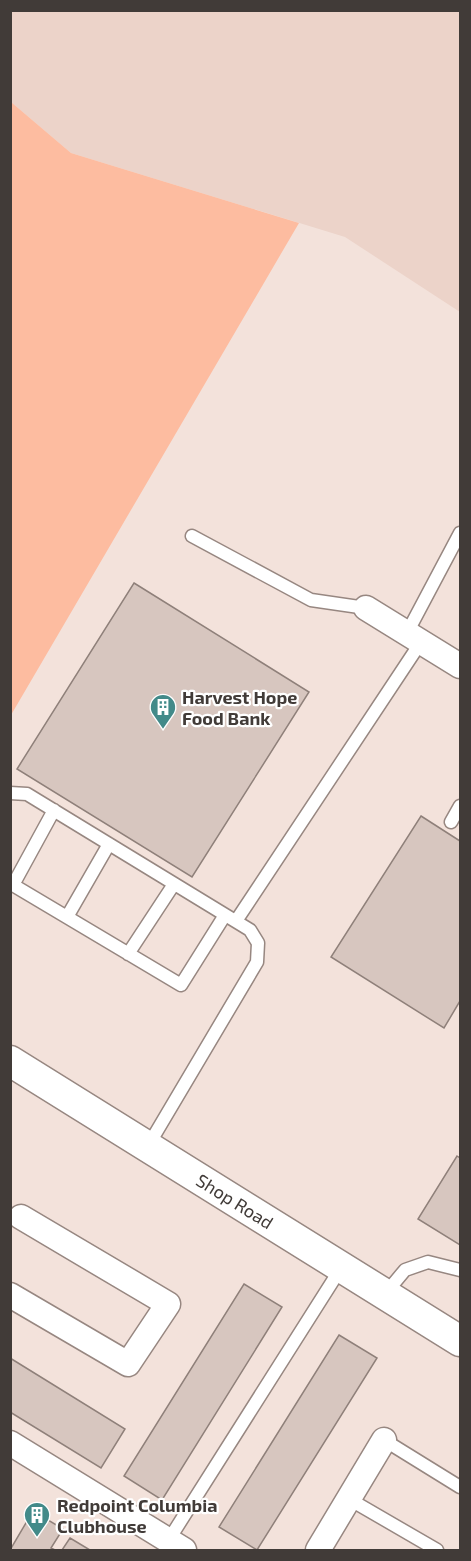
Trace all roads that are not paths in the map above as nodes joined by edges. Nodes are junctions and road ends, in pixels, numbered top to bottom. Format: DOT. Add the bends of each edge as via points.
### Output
graph roads {
  1 [pos="460,533"];
  2 [pos="192,536"];
  3 [pos="366,608"];
  4 [pos="414,637"];
  5 [pos="460,666"];
  6 [pos="10,793"];
  7 [pos="460,806"];
  8 [pos="54,810"];
  9 [pos="451,822"];
  10 [pos="109,844"];
  11 [pos="174,884"];
  12 [pos="67,917"];
  13 [pos="230,918"];
  14 [pos="128,954"];
  15 [pos="10,1061"];
  16 [pos="148,1146"];
  17 [pos="14,1220"];
  18 [pos="342,1267"];
  19 [pos="460,1270"];
  20 [pos="385,1294"];
  21 [pos="10,1295"];
  22 [pos="460,1341"];
  23 [pos="384,1440"];
  24 [pos="10,1443"];
  25 [pos="460,1486"];
  26 [pos="349,1499"];
  27 [pos="176,1546"];
  28 [pos="318,1551"];
  29 [pos="437,1551"];
  1 -- 4 [label="lane"];
  2 -- 3 [label="lane" via="311,600"];
  3 -- 4 [label="street"];
  4 -- 5 [label="street"];
  4 -- 13 [label="lane"];
  6 -- 8 [label="lane" via="27,794"];
  7 -- 9 [label="lane"];
  8 -- 10 [label="lane"];
  8 -- 12 [label="lane" via="13,885"];
  10 -- 11 [label="lane"];
  10 -- 12 [label="lane"];
  11 -- 13 [label="lane"];
  11 -- 14 [label="lane"];
  12 -- 14 [label="lane"];
  13 -- 14 [label="lane" via="181,985"];
  13 -- 16 [label="lane" via="250,930 258,943 257,962"];
  15 -- 16 [label="street, Shop Road"];
  16 -- 18 [label="street, Shop Road"];
  17 -- 21 [label="street" via="168,1304 128,1364"];
  18 -- 20 [label="street, Shop Road"];
  18 -- 27 [label="lane"];
  19 -- 20 [label="lane" via="428,1262 405,1270"];
  20 -- 22 [label="street, Shop Road"];
  23 -- 25 [label="lane"];
  23 -- 26 [label="street"];
  24 -- 27 [label="street"];
  26 -- 28 [label="street"];
  26 -- 29 [label="lane"];
}
